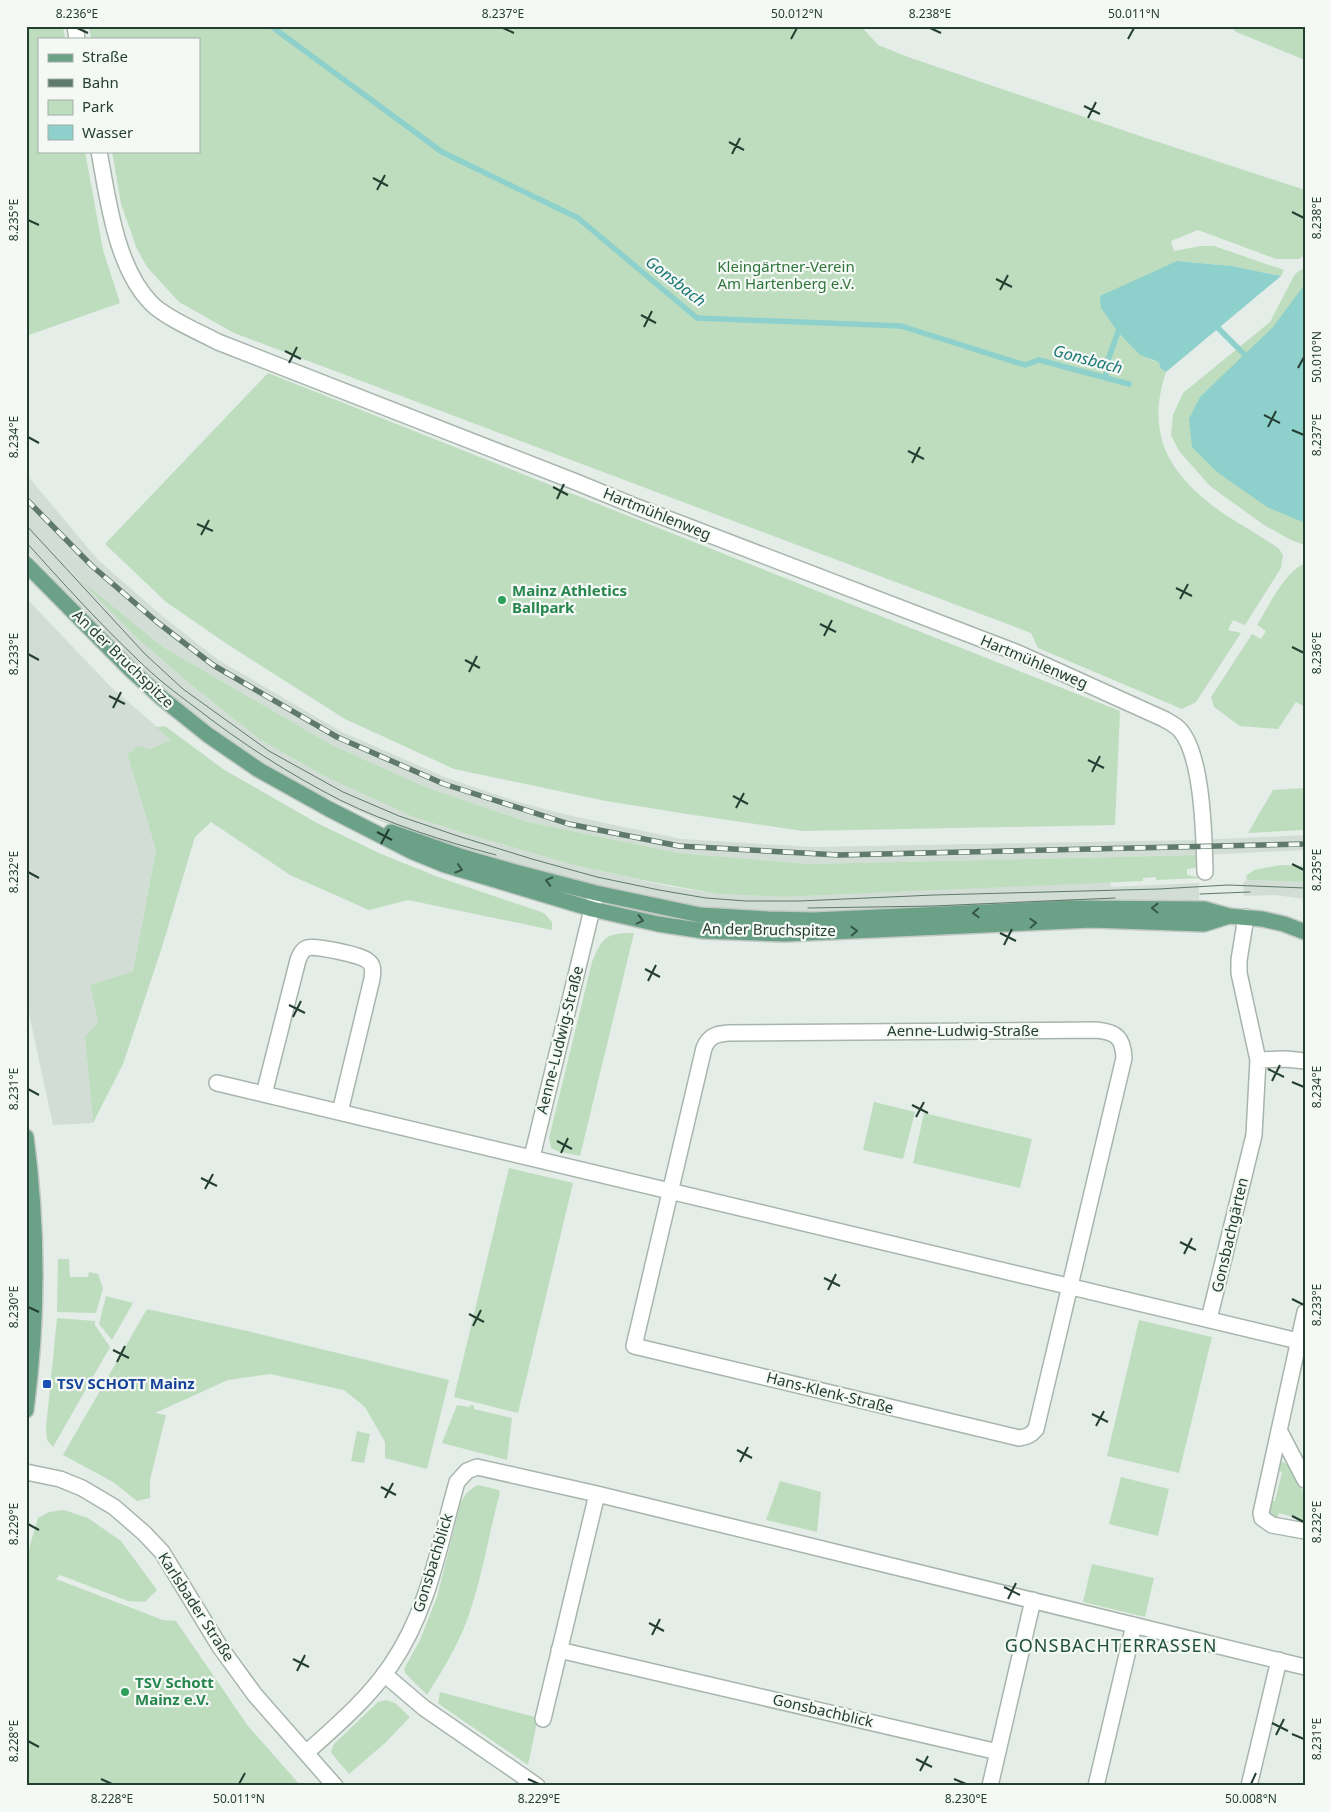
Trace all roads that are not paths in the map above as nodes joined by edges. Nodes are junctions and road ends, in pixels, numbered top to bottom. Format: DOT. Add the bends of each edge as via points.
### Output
graph roads {
  1 [pos="99,152"];
  2 [pos="26,564"];
  3 [pos="329,809"];
  4 [pos="1205,872"];
  5 [pos="596,893"];
  6 [pos="592,909"];
  7 [pos="1229,916"];
  8 [pos="1246,917"];
  9 [pos="1305,932"];
  10 [pos="1258,1060"];
  11 [pos="1305,1061"];
  12 [pos="217,1083"];
  13 [pos="264,1094"];
  14 [pos="340,1112"];
  15 [pos="26,1137"];
  16 [pos="532,1157"];
  17 [pos="671,1190"];
  18 [pos="1070,1285"];
  19 [pos="1305,1312"];
  20 [pos="1209,1319"];
  21 [pos="1298,1341"];
  22 [pos="26,1410"];
  23 [pos="1279,1430"];
  24 [pos="26,1472"];
  25 [pos="1305,1480"];
  26 [pos="597,1494"];
  27 [pos="1305,1532"];
  28 [pos="1033,1600"];
  29 [pos="1134,1625"];
  30 [pos="560,1650"];
  31 [pos="1279,1660"];
  32 [pos="1305,1666"];
  33 [pos="384,1674"];
  34 [pos="543,1719"];
  35 [pos="998,1752"];
  36 [pos="306,1753"];
  37 [pos="335,1786"];
  38 [pos="537,1786"];
  39 [pos="990,1786"];
  40 [pos="1096,1786"];
  41 [pos="1249,1786"];
  1 -- 4 [label="street, Hartmühlenweg" via="110,214 138,287 153,305 182,324 218,342 637,508 1018,654 1156,715 1179,729 1194,759 1204,822"];
  2 -- 3 [label="main road, An der Bruchspitze" via="163,699 258,770"];
  5 -- 3 [label="main road, An der Bruchspitze, one-way" via="463,857"];
  3 -- 6 [label="main road, An der Bruchspitze, one-way" via="445,865"];
  5 -- 6 [label="street, Aenne-Ludwig-Straße"];
  7 -- 5 [label="main road, An der Bruchspitze, one-way" via="1204,909 1070,908 814,920 768,919 700,914"];
  6 -- 7 [label="main road, An der Bruchspitze, one-way" via="658,924 704,930 785,934 1092,920 1204,924"];
  6 -- 16 [label="street, Aenne-Ludwig-Straße"];
  7 -- 8 [label="main road, An der Bruchspitze"];
  8 -- 9 [label="main road, An der Bruchspitze" via="1284,924"];
  8 -- 10 [label="street, Gonsbachgärten" via="1239,972"];
  10 -- 11 [label="street"];
  10 -- 20 [label="street, Gonsbachgärten" via="1254,1135"];
  12 -- 13 [label="street"];
  13 -- 14 [label="street"];
  13 -- 14 [label="street" via="298,960 302,952 317,947 362,958 373,968"];
  14 -- 16 [label="street"];
  15 -- 22 [label="main road" via="36,1252"];
  16 -- 17 [label="street"];
  17 -- 18 [label="street"];
  17 -- 18 [label="street, Hans-Klenk-Straße" via="634,1346 1019,1438 1036,1428"];
  17 -- 18 [label="street, Aenne-Ludwig-Straße" via="704,1048 713,1035 1096,1030 1112,1033 1123,1045 1124,1058"];
  18 -- 20 [label="street"];
  19 -- 21 [label="street"];
  20 -- 21 [label="street"];
  21 -- 23 [label="street"];
  23 -- 25 [label="street"];
  23 -- 27 [label="street" via="1262,1518 1272,1525"];
  24 -- 36 [label="street, Karlsbader Straße" via="60,1479 82,1488 114,1507 144,1533 162,1552 220,1647 255,1695"];
  26 -- 28 [label="street, Gonsbachblick"];
  26 -- 30 [label="street"];
  26 -- 33 [label="street, Gonsbachblick" via="477,1467 466,1471 457,1482 422,1606 411,1632"];
  28 -- 29 [label="street, Gonsbachblick"];
  28 -- 35 [label="street"];
  29 -- 31 [label="street, Gonsbachblick"];
  29 -- 40 [label="street"];
  30 -- 34 [label="street"];
  30 -- 35 [label="street, Gonsbachblick"];
  31 -- 32 [label="street, Gonsbachblick"];
  31 -- 41 [label="street"];
  33 -- 36 [label="street, Gonsbachblick" via="364,1699"];
  33 -- 38 [label="street" via="424,1708"];
  35 -- 39 [label="street"];
  36 -- 37 [label="street, Karlsbader Straße"];
}
